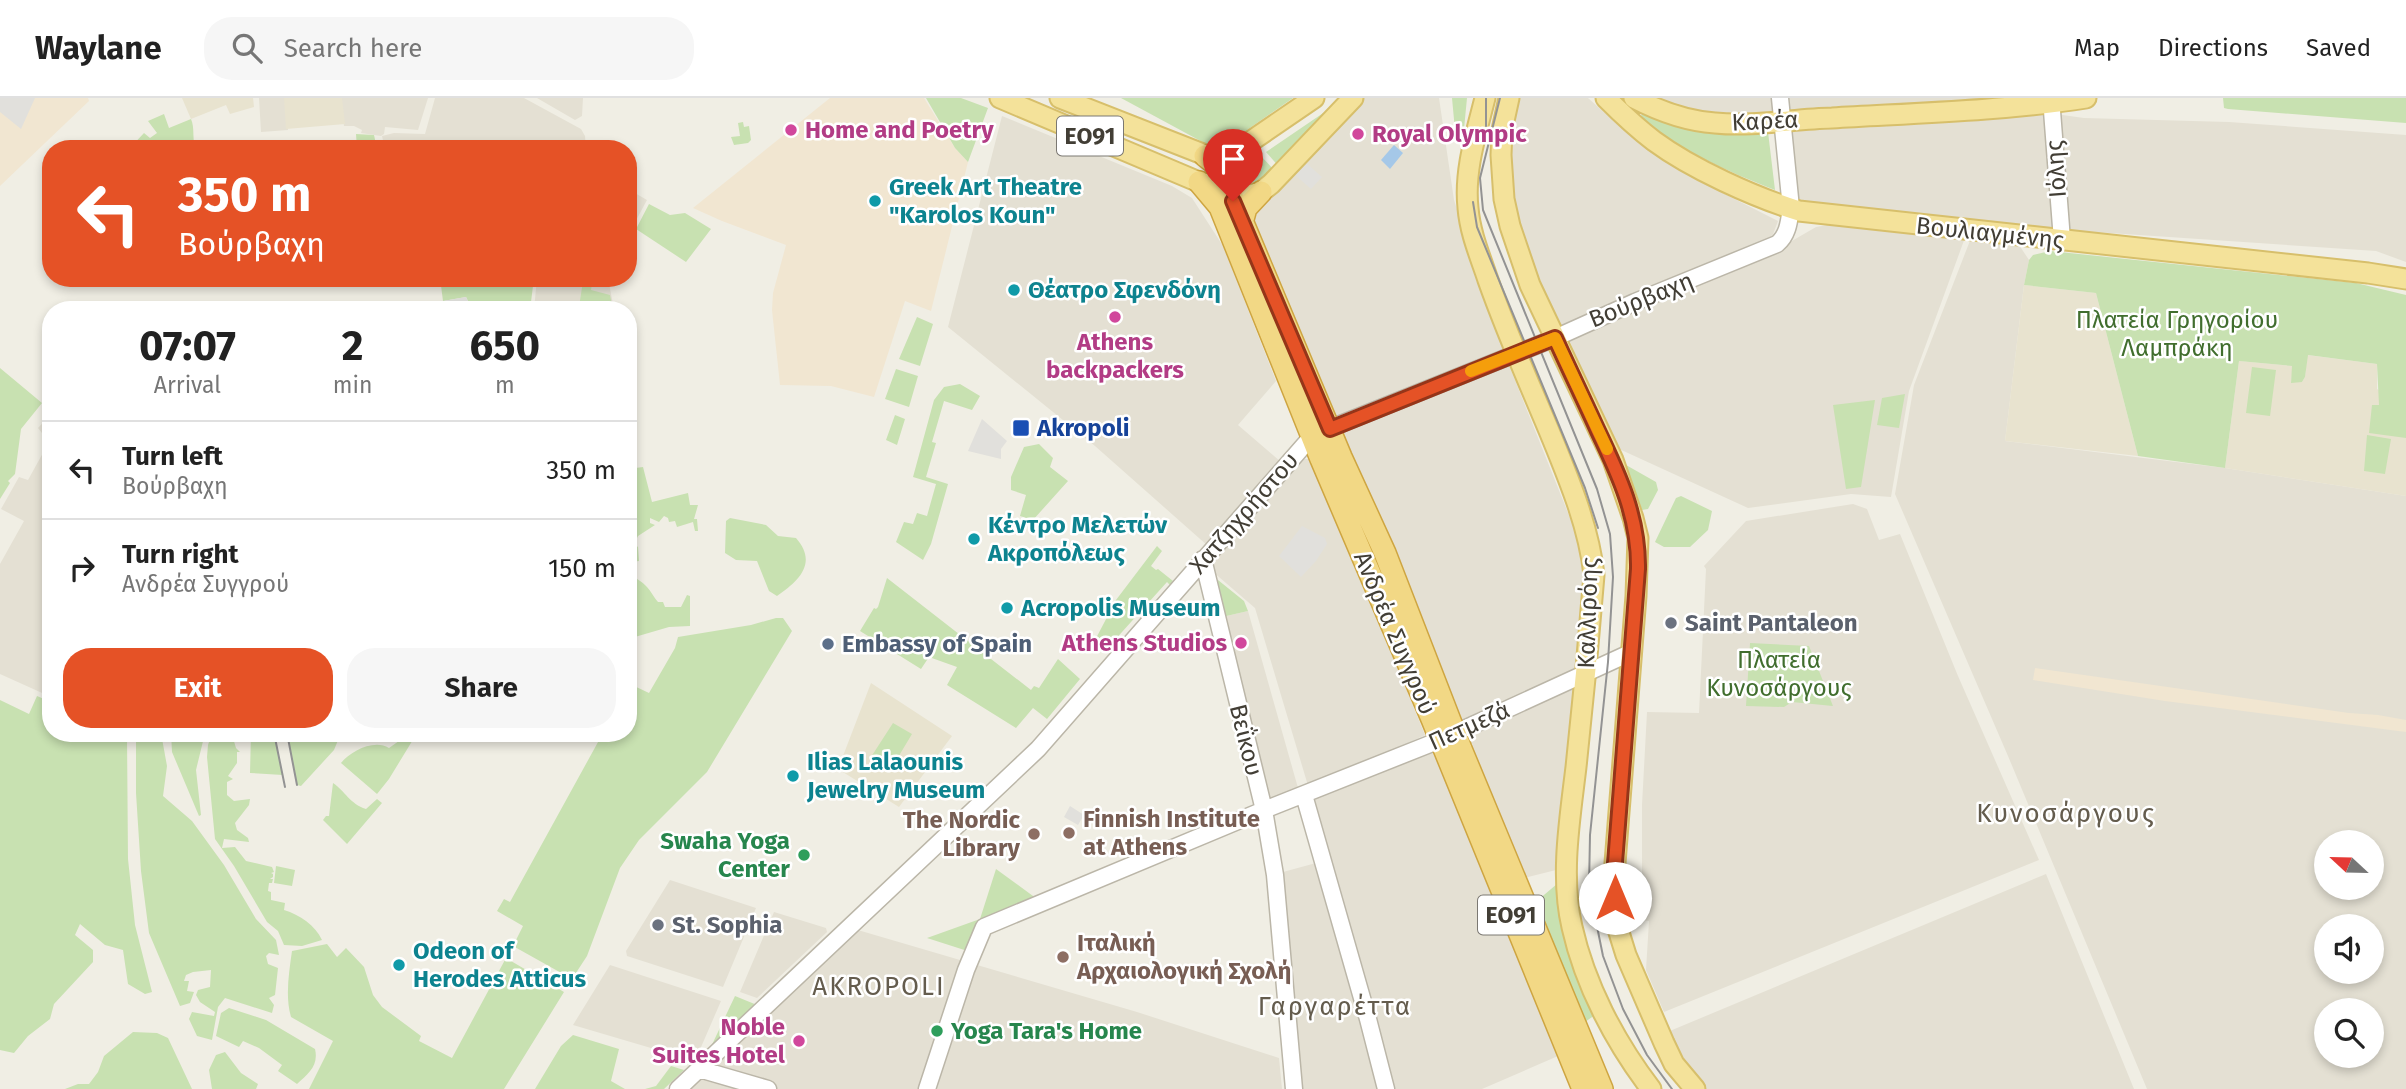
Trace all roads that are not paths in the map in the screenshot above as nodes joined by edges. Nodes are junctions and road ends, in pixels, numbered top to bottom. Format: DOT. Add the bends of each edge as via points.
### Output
graph roads {
  1 [pos="1000,98"];
  2 [pos="1060,98"];
  3 [pos="1314,98"];
  4 [pos="1353,98"];
  5 [pos="1485,98"];
  6 [pos="1509,98"];
  7 [pos="1606,98"];
  8 [pos="1780,98"];
  9 [pos="2086,98"];
  10 [pos="2051,101"];
  11 [pos="1641,102"];
  12 [pos="1783,121"];
  13 [pos="1205,156"];
  14 [pos="1199,182"];
  15 [pos="1228,190"];
  16 [pos="1261,192"];
  17 [pos="1791,208"];
  18 [pos="1242,223"];
  19 [pos="2062,240"];
  20 [pos="2406,279"];
  21 [pos="1555,338"];
  22 [pos="1515,353"];
  23 [pos="1321,432"];
  24 [pos="1203,559"];
  25 [pos="1632,652"];
  26 [pos="1586,672"];
  27 [pos="1448,736"];
  28 [pos="1304,795"];
  29 [pos="1264,810"];
  30 [pos="699,1069"];
  31 [pos="678,1089"];
  32 [pos="768,1089"];
  33 [pos="927,1089"];
  34 [pos="1294,1089"];
  35 [pos="1386,1089"];
  36 [pos="1583,1089"];
  37 [pos="1602,1089"];
  38 [pos="1651,1089"];
  39 [pos="1695,1089"];
  1 -- 14 [label="main road, Ανδρέα Συγγρού / ΕΟ91"];
  2 -- 13 [label="main road, ΕΟ91"];
  3 -- 13 [label="main road" via="1227,156"];
  4 -- 16 [label="main road"];
  5 -- 22 [label="main road, Καλλιρόης" via="1470,160 1468,209"];
  6 -- 21 [label="main road, Καλλιρόης" via="1501,142 1504,199 1521,262"];
  7 -- 17 [label="main road, Βουλιαγμένης" via="1677,156"];
  8 -- 12 [label="street"];
  9 -- 10 [label="main road, Καρέα"];
  10 -- 12 [label="main road, Καρέα" via="1951,113"];
  10 -- 19 [label="street, Ιόλης"];
  11 -- 12 [label="main road, Καρέα" via="1715,124"];
  12 -- 17 [label="street"];
  13 -- 15 [label="highway, Ανδρέα Συγγρού / ΕΟ91" via="1220,171"];
  14 -- 15 [label="main road, Ανδρέα Συγγρού"];
  14 -- 23 [label="highway, Ανδρέα Συγγρού / ΕΟ91" via="1220,207"];
  15 -- 16 [label="main road" via="1250,195"];
  15 -- 18 [label="highway, Ανδρέα Συγγρού / ΕΟ91"];
  16 -- 18 [label="highway" via="1246,208"];
  17 -- 19 [label="main road, Βουλιαγμένης"];
  17 -- 21 [label="street, Βούρβαχη" via="1784,236 1773,247"];
  18 -- 23 [label="highway, Ανδρέα Συγγρού / ΕΟ91"];
  19 -- 20 [label="main road, Βουλιαγμένης"];
  21 -- 22 [label="street, Βούρβαχη"];
  21 -- 25 [label="main road, Καλλιρόης" via="1613,460 1636,531"];
  22 -- 23 [label="street, Βούρβαχη"];
  22 -- 26 [label="main road, Καλλιρόης" via="1565,471 1590,545 1594,575"];
  23 -- 24 [label="street, Χατζηχρήστου"];
  23 -- 27 [label="highway, Ανδρέα Συγγρού / ΕΟ91"];
  24 -- 29 [label="street, Βεΐκου"];
  24 -- 30 [label="street, Χατζηχρήστου" via="1038,749"];
  25 -- 26 [label="street, Πετμεζά"];
  25 -- 39 [label="main road, Καλλιρόης" via="1615,863 1617,926 1664,1043"];
  26 -- 27 [label="street, Πετμεζά"];
  26 -- 38 [label="main road, Καλλιρόης" via="1567,869 1571,926 1606,1018"];
  27 -- 28 [label="street, Πετμεζά"];
  27 -- 36 [label="highway, Ανδρέα Συγγρού / ΕΟ91"];
  27 -- 37 [label="highway, Ανδρέα Συγγρού / ΕΟ91"];
  28 -- 29 [label="street, Πετμεζά"];
  28 -- 35 [label="street"];
  29 -- 33 [label="street, Πετμεζά" via="984,927"];
  29 -- 34 [label="street, Βεΐκου" via="1275,875"];
  30 -- 31 [label="street, Χατζηχρήστου"];
  30 -- 32 [label="street"];
}
